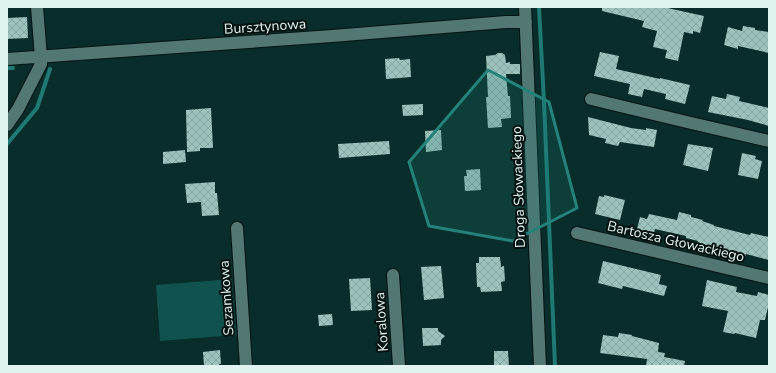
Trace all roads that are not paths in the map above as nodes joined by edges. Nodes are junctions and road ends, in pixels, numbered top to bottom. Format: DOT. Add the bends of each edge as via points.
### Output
graph roads {
  1 [pos="37,7"];
  2 [pos="525,7"];
  3 [pos="526,22"];
  4 [pos="41,57"];
  5 [pos="7,59"];
  6 [pos="591,99"];
  7 [pos="7,125"];
  8 [pos="769,141"];
  9 [pos="237,228"];
  10 [pos="577,233"];
  11 [pos="393,275"];
  12 [pos="769,278"];
  13 [pos="246,366"];
  14 [pos="399,366"];
  15 [pos="540,366"];
  1 -- 4 [label="street"];
  2 -- 3 [label="street, Droga Słowackiego"];
  3 -- 4 [label="street, Bursztynowa"];
  3 -- 15 [label="street, Droga Słowackiego"];
  4 -- 5 [label="street, Bursztynowa"];
  4 -- 7 [label="street" via="41,64"];
  6 -- 8 [label="street"];
  9 -- 13 [label="street, Sezamkowa"];
  10 -- 12 [label="street, Bartosza Głowackiego"];
  11 -- 14 [label="street, Koralowa"];
}
